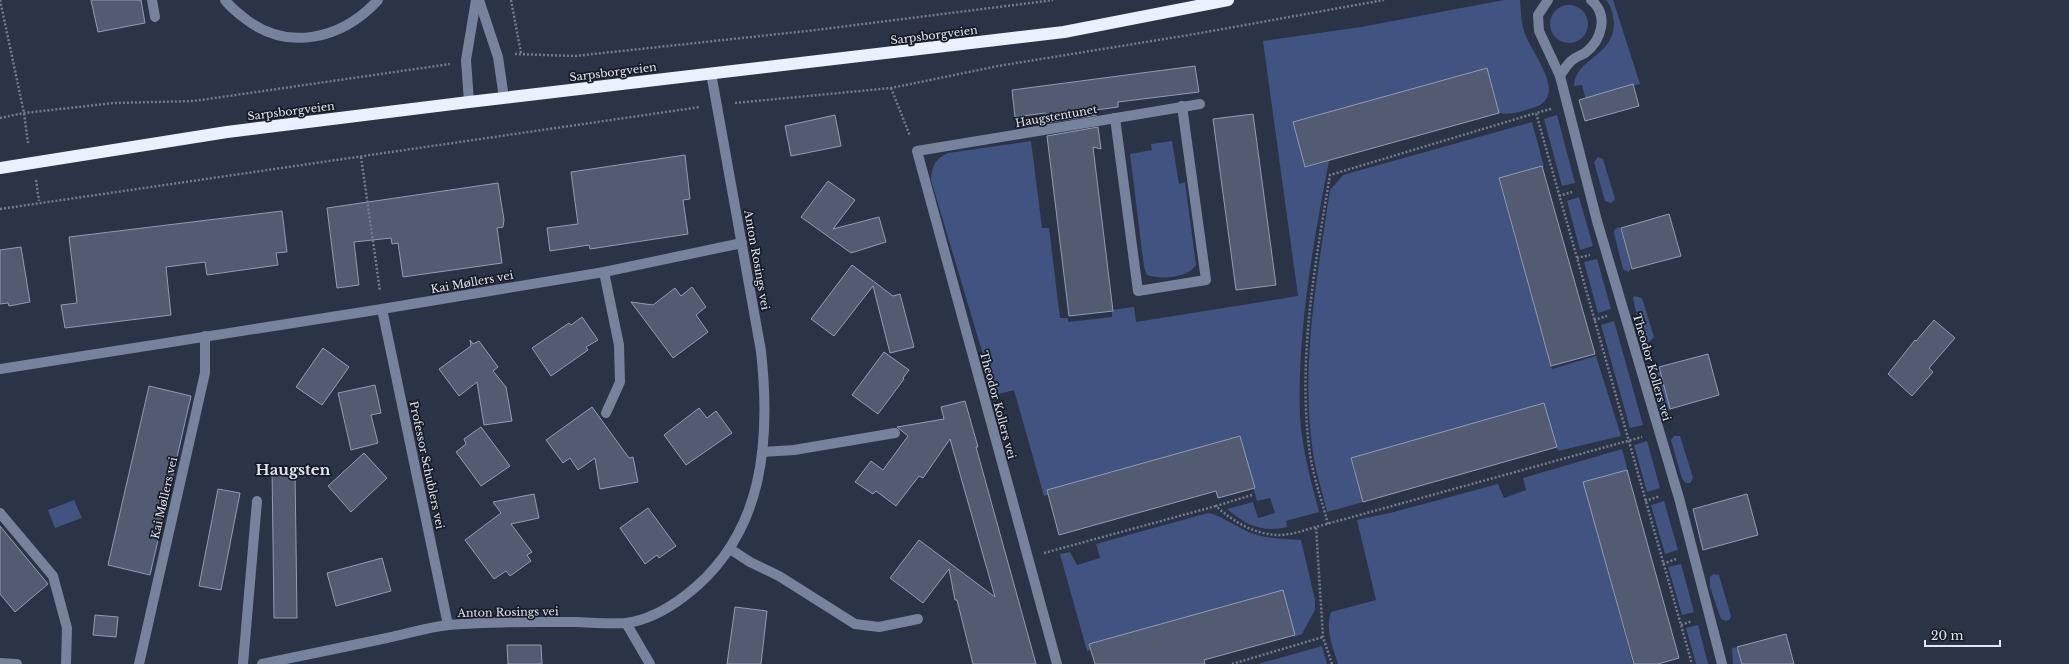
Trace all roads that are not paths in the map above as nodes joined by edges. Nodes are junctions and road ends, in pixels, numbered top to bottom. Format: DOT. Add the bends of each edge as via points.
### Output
graph roads {
  1 [pos="152,0"];
  2 [pos="225,0"];
  3 [pos="378,0"];
  4 [pos="476,0"];
  5 [pos="479,0"];
  6 [pos="1228,0"];
  7 [pos="1548,0"];
  8 [pos="1591,0"];
  9 [pos="155,18"];
  10 [pos="711,73"];
  11 [pos="1560,76"];
  12 [pos="504,98"];
  13 [pos="469,102"];
  14 [pos="1200,104"];
  15 [pos="1182,106"];
  16 [pos="1115,118"];
  17 [pos="917,152"];
  18 [pos="0,168"];
  19 [pos="742,243"];
  20 [pos="604,272"];
  21 [pos="382,309"];
  22 [pos="205,336"];
  23 [pos="0,369"];
  24 [pos="606,413"];
  25 [pos="895,433"];
  26 [pos="762,452"];
  27 [pos="257,501"];
  28 [pos="0,513"];
  29 [pos="730,549"];
  30 [pos="918,619"];
  31 [pos="626,622"];
  32 [pos="448,625"];
  33 [pos="0,663"];
  34 [pos="17,664"];
  35 [pos="66,664"];
  36 [pos="139,664"];
  37 [pos="243,664"];
  38 [pos="262,664"];
  39 [pos="650,664"];
  40 [pos="1057,664"];
  41 [pos="1722,664"];
  1 -- 9 [label="street"];
  2 -- 3 [label="street" via="254,26 282,36 309,38 339,30 364,14"];
  4 -- 13 [label="street" via="466,60"];
  5 -- 12 [label="street" via="498,56"];
  6 -- 10 [label="highway, Sarpsborgveien" via="1064,32"];
  7 -- 11 [label="street, Theodor Kollers vei" via="1538,15 1539,31"];
  8 -- 11 [label="street" via="1598,6 1602,24 1598,39 1585,53 1571,60"];
  10 -- 12 [label="highway, Sarpsborgveien"];
  10 -- 19 [label="street, Anton Rosings vei"];
  11 -- 41 [label="street, Theodor Kollers vei" via="1658,432 1679,498"];
  12 -- 13 [label="highway, Sarpsborgveien"];
  13 -- 18 [label="highway, Sarpsborgveien" via="228,132"];
  14 -- 15 [label="street, Haugstentunet"];
  15 -- 16 [label="street, Haugstentunet"];
  15 -- 16 [label="street" via="1206,280 1138,291"];
  16 -- 17 [label="street, Haugstentunet"];
  17 -- 40 [label="street, Theodor Kollers vei"];
  19 -- 20 [label="street, Kai Møllers vei"];
  19 -- 26 [label="street, Anton Rosings vei" via="765,386 766,426"];
  20 -- 21 [label="street, Kai Møllers vei"];
  20 -- 24 [label="street" via="619,345 620,382"];
  21 -- 22 [label="street, Kai Møllers vei"];
  21 -- 32 [label="street, Professor Schublers vei"];
  22 -- 23 [label="street, Kai Møllers vei"];
  22 -- 36 [label="street, Kai Møllers vei" via="205,373"];
  25 -- 26 [label="street" via="794,450"];
  26 -- 29 [label="street, Anton Rosings vei" via="758,480 748,511"];
  27 -- 37 [label="street"];
  28 -- 35 [label="street" via="53,576 67,628"];
  29 -- 30 [label="street" via="779,576 855,624 878,627"];
  29 -- 31 [label="street, Anton Rosings vei" via="714,571 667,610 647,618"];
  31 -- 32 [label="street, Anton Rosings vei"];
  31 -- 39 [label="street"];
  32 -- 38 [label="street, Anton Rosings vei"];
  33 -- 34 [label="street"];
}
